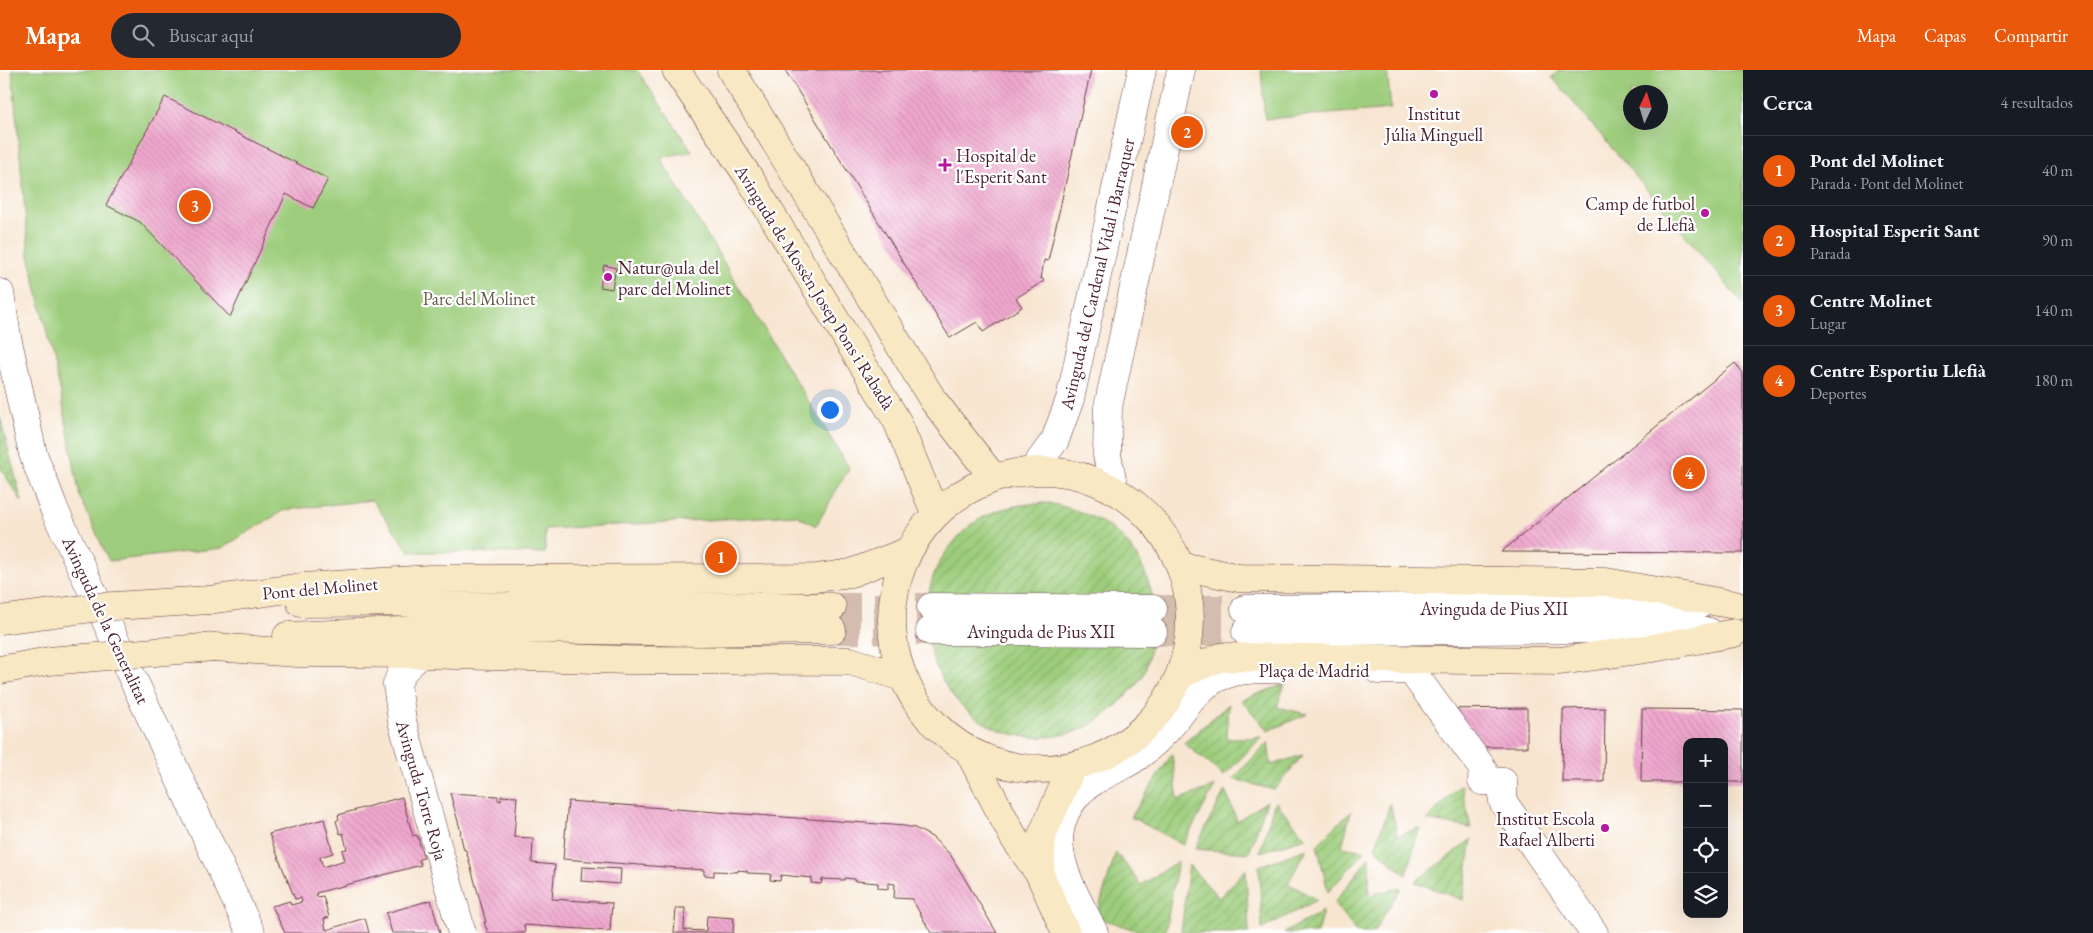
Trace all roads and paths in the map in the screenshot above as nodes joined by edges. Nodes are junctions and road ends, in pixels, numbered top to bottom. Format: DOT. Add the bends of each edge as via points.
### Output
graph roads {
  1 [pos="676,70"];
  2 [pos="731,70"];
  3 [pos="1142,70"];
  4 [pos="1181,70"];
  5 [pos="0,293"];
  6 [pos="1033,470"];
  7 [pos="993,477"];
  8 [pos="1114,488"];
  9 [pos="935,513"];
  10 [pos="906,552"];
  11 [pos="1181,566"];
  12 [pos="209,600"];
  13 [pos="1739,605"];
  14 [pos="930,619"];
  15 [pos="0,620"];
  16 [pos="1153,620"];
  17 [pos="1739,633"];
  18 [pos="214,647"];
  19 [pos="420,654"];
  20 [pos="0,670"];
  21 [pos="1181,674"];
  22 [pos="902,677"];
  23 [pos="970,752"];
  24 [pos="1072,767"];
  25 [pos="1040,875"];
  26 [pos="251,933"];
  27 [pos="462,933"];
  28 [pos="1066,933"];
  29 [pos="1094,933"];
  30 [pos="1594,933"];
  1 -- 9 [label="street, Avinguda de Mossèn Josep Pons i Rabadà" via="750,179 897,420"];
  2 -- 7 [label="street" via="933,400"];
  3 -- 6 [label="street, Avinguda del Cardenal Vidal i Barraquer" via="1070,399 1055,440"];
  4 -- 8 [label="street, Avinguda del Cardenal Vidal i Barraquer" via="1108,407 1107,455"];
  5 -- 26 [label="street, Avinguda de la Generalitat" via="33,454 55,510"];
  6 -- 7 [label="street"];
  6 -- 8 [label="street" via="1075,473"];
  7 -- 9 [label="street" via="962,492"];
  8 -- 11 [label="street" via="1154,521"];
  9 -- 10 [label="street"];
  10 -- 12 [label="street, Pont del Molinet" via="851,573 816,578 430,579 302,587"];
  10 -- 22 [label="street" via="892,601 891,635"];
  11 -- 13 [label="street" via="1239,578 1606,582"];
  11 -- 21 [label="street" via="1190,601 1190,638"];
  12 -- 15 [label="street, Pont del Molinet, bridge" via="99,607"];
  12 -- 18 [label="street, Pont del Molinet" via="337,604 472,602 832,618 696,632 468,628 295,635"];
  13 -- 17 [label="street, Avinguda de Pius XII" via="1246,620"];
  14 -- 16 [label="street, Avinguda de Pius XII"];
  17 -- 21 [label="street" via="1560,660 1221,657"];
  18 -- 19 [label="street, Pont del Molinet"];
  18 -- 20 [label="street, Pont del Molinet, bridge" via="49,661"];
  19 -- 22 [label="street, Pont del Molinet" via="628,660 850,660"];
  19 -- 27 [label="street, Avinguda Torre Roja" via="402,672 397,684 402,721"];
  21 -- 24 [label="street" via="1156,717 1118,749"];
  22 -- 23 [label="street" via="929,720"];
  23 -- 24 [label="street" via="1011,766 1037,770"];
  23 -- 25 [label="street" via="1014,838"];
  24 -- 25 [label="street" via="1042,835"];
  25 -- 28 [label="street"];
  29 -- 30 [label="street, Plaça de Madrid" via="1060,857 1060,830 1069,806 1086,786 1127,764 1155,742 1200,690 1224,675 1247,669 1411,670 1483,769 1482,781 1503,782 1502,802"];
}
